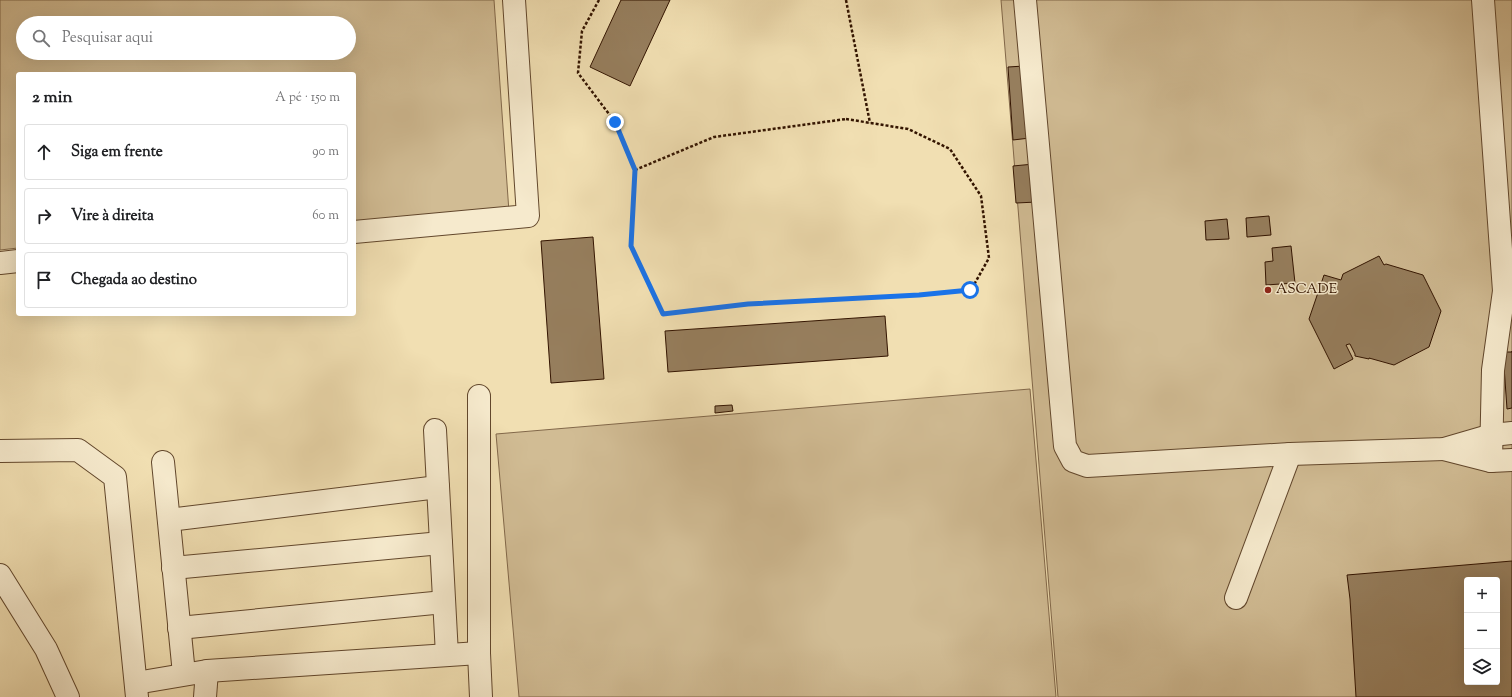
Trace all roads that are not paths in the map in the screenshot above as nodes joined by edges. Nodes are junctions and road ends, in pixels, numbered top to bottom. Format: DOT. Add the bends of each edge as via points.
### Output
graph roads {
  1 [pos="514,0"];
  2 [pos="1025,0"];
  3 [pos="1483,0"];
  4 [pos="356,232"];
  5 [pos="16,261"];
  6 [pos="0,262"];
  7 [pos="479,396"];
  8 [pos="435,430"];
  9 [pos="1502,434"];
  10 [pos="1444,449"];
  11 [pos="0,452"];
  12 [pos="1290,454"];
  13 [pos="1501,461"];
  14 [pos="163,462"];
  15 [pos="438,487"];
  16 [pos="169,520"];
  17 [pos="441,543"];
  18 [pos="173,568"];
  19 [pos="0,575"];
  20 [pos="1236,598"];
  21 [pos="444,602"];
  22 [pos="179,628"];
  23 [pos="479,653"];
  24 [pos="447,656"];
  25 [pos="207,671"];
  26 [pos="184,674"];
  27 [pos="137,690"];
  28 [pos="68,697"];
  29 [pos="205,697"];
  30 [pos="481,697"];
  1 -- 4 [label="street" via="528,216"];
  2 -- 12 [label="street" via="1065,446 1073,461 1087,466"];
  3 -- 9 [label="street" via="1504,291 1493,370"];
  5 -- 6 [label="street"];
  7 -- 23 [label="street"];
  8 -- 15 [label="street"];
  9 -- 10 [label="street"];
  9 -- 13 [label="street"];
  10 -- 12 [label="street"];
  10 -- 13 [label="street"];
  11 -- 27 [label="street" via="78,450 115,477"];
  12 -- 20 [label="street"];
  14 -- 16 [label="street"];
  15 -- 16 [label="street"];
  15 -- 17 [label="street"];
  16 -- 18 [label="street"];
  17 -- 18 [label="street"];
  17 -- 21 [label="street"];
  18 -- 22 [label="street"];
  19 -- 28 [label="street" via="46,649"];
  21 -- 22 [label="street"];
  21 -- 24 [label="street"];
  22 -- 26 [label="street"];
  23 -- 24 [label="street"];
  23 -- 30 [label="street"];
  24 -- 25 [label="street"];
  25 -- 26 [label="street"];
  25 -- 29 [label="street"];
  26 -- 27 [label="street"];
}
